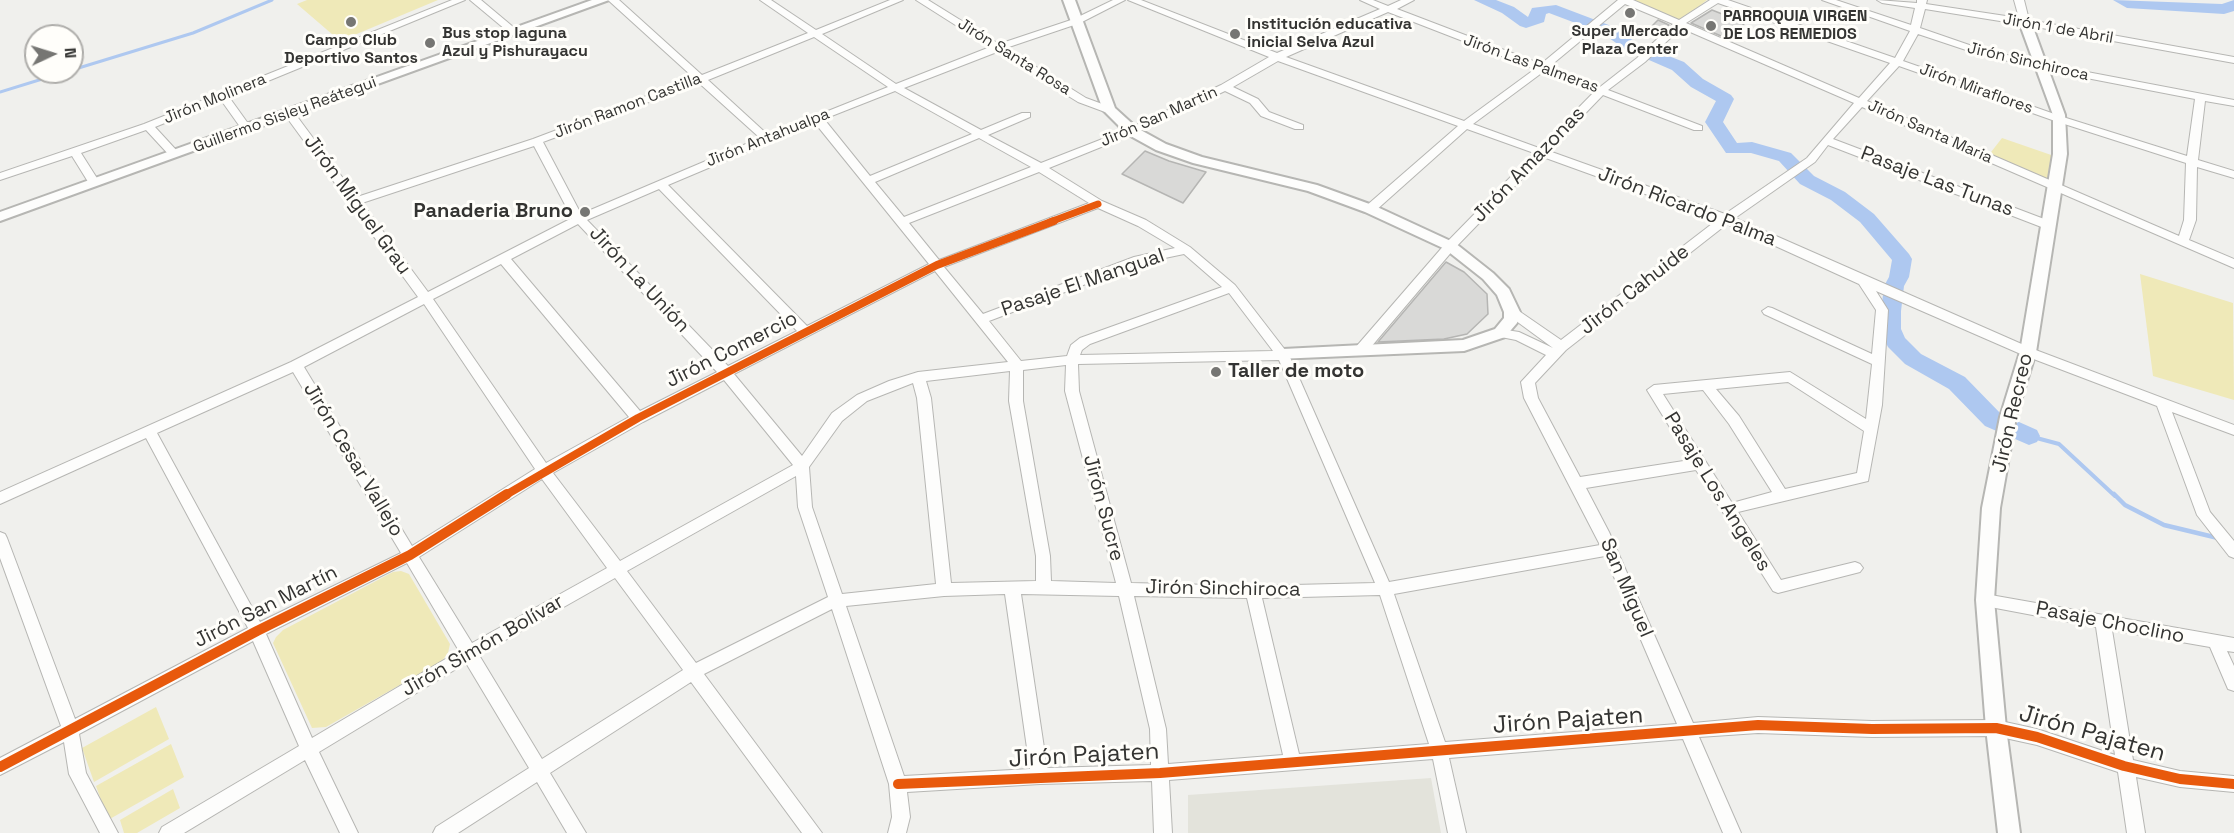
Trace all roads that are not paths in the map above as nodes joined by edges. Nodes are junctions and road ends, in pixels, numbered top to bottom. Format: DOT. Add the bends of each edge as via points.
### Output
graph roads {
  1 [pos="459,0"];
  2 [pos="475,0"];
  3 [pos="603,0"];
  4 [pos="613,0"];
  5 [pos="765,0"];
  6 [pos="898,0"];
  7 [pos="921,0"];
  8 [pos="1069,0"];
  9 [pos="1120,0"];
  10 [pos="1133,0"];
  11 [pos="1365,0"];
  12 [pos="1409,0"];
  13 [pos="1624,0"];
  14 [pos="1718,0"];
  15 [pos="1827,0"];
  16 [pos="1882,0"];
  17 [pos="2019,0"];
  18 [pos="1920,3"];
  19 [pos="1388,10"];
  20 [pos="1077,21"];
  21 [pos="2025,22"];
  22 [pos="1680,23"];
  23 [pos="1915,31"];
  24 [pos="515,33"];
  25 [pos="814,33"];
  26 [pos="1000,47"];
  27 [pos="1277,57"];
  28 [pos="1898,61"];
  29 [pos="2234,61"];
  30 [pos="2040,66"];
  31 [pos="1541,69"];
  32 [pos="702,78"];
  33 [pos="1225,87"];
  34 [pos="896,88"];
  35 [pos="1602,90"];
  36 [pos="223,96"];
  37 [pos="2200,98"];
  38 [pos="1861,102"];
  39 [pos="2234,103"];
  40 [pos="1108,110"];
  41 [pos="289,113"];
  42 [pos="1026,115"];
  43 [pos="818,118"];
  44 [pos="2059,119"];
  45 [pos="1465,125"];
  46 [pos="148,126"];
  47 [pos="1299,127"];
  48 [pos="1698,128"];
  49 [pos="247,129"];
  50 [pos="1132,131"];
  51 [pos="983,135"];
  52 [pos="767,139"];
  53 [pos="1826,140"];
  54 [pos="537,141"];
  55 [pos="1544,152"];
  56 [pos="76,153"];
  57 [pos="174,154"];
  58 [pos="2192,161"];
  59 [pos="1041,168"];
  60 [pos="2234,175"];
  61 [pos="0,177"];
  62 [pos="869,181"];
  63 [pos="94,183"];
  64 [pos="660,183"];
  65 [pos="2054,187"];
  66 [pos="354,202"];
  67 [pos="1098,204"];
  68 [pos="1370,209"];
  69 [pos="0,217"];
  70 [pos="581,218"];
  71 [pos="1726,219"];
  72 [pos="902,222"];
  73 [pos="2048,225"];
  74 [pos="2183,241"];
  75 [pos="1450,246"];
  76 [pos="1185,250"];
  77 [pos="503,258"];
  78 [pos="2234,264"];
  79 [pos="937,265"];
  80 [pos="1863,281"];
  81 [pos="1231,288"];
  82 [pos="425,297"];
  83 [pos="1768,311"];
  84 [pos="1512,312"];
  85 [pos="981,319"];
  86 [pos="806,333"];
  87 [pos="1500,333"];
  88 [pos="1558,350"];
  89 [pos="1360,351"];
  90 [pos="2028,352"];
  91 [pos="1283,355"];
  92 [pos="1072,360"];
  93 [pos="1877,361"];
  94 [pos="1017,364"];
  95 [pos="296,365"];
  96 [pos="726,373"];
  97 [pos="918,377"];
  98 [pos="1706,385"];
  99 [pos="2163,405"];
  100 [pos="638,418"];
  101 [pos="1871,429"];
  102 [pos="2234,430"];
  103 [pos="150,432"];
  104 [pos="1699,464"];
  105 [pos="802,466"];
  106 [pos="544,471"];
  107 [pos="1575,484"];
  108 [pos="1781,495"];
  109 [pos="0,498"];
  110 [pos="1729,509"];
  111 [pos="0,538"];
  112 [pos="1610,549"];
  113 [pos="2234,552"];
  114 [pos="410,555"];
  115 [pos="1856,568"];
  116 [pos="617,569"];
  117 [pos="1044,586"];
  118 [pos="1012,587"];
  119 [pos="1125,588"];
  120 [pos="1385,589"];
  121 [pos="944,590"];
  122 [pos="1253,592"];
  123 [pos="1985,600"];
  124 [pos="834,601"];
  125 [pos="2103,622"];
  126 [pos="257,631"];
  127 [pos="2215,642"];
  128 [pos="2234,645"];
  129 [pos="469,653"];
  130 [pos="693,672"];
  131 [pos="2234,684"];
  132 [pos="1996,728"];
  133 [pos="69,729"];
  134 [pos="1687,732"];
  135 [pos="1439,749"];
  136 [pos="309,750"];
  137 [pos="1293,763"];
  138 [pos="2124,766"];
  139 [pos="0,767"];
  140 [pos="540,772"];
  141 [pos="1160,773"];
  142 [pos="1040,776"];
  143 [pos="898,784"];
  144 [pos="2234,784"];
  145 [pos="110,833"];
  146 [pos="168,833"];
  147 [pos="349,833"];
  148 [pos="442,833"];
  149 [pos="577,833"];
  150 [pos="813,833"];
  151 [pos="897,833"];
  152 [pos="1163,833"];
  153 [pos="1457,833"];
  154 [pos="1732,833"];
  155 [pos="2009,833"];
  156 [pos="2136,833"];
  1 -- 36 [label="street, Jirón Molinera"];
  2 -- 24 [label="street"];
  3 -- 24 [label="main road, Guillermo Sisley Reátegui"];
  4 -- 32 [label="street"];
  5 -- 25 [label="street"];
  6 -- 25 [label="street, Jirón Ramon Castilla"];
  7 -- 26 [label="street, Jirón Santa Rosa"];
  8 -- 20 [label="main road"];
  9 -- 20 [label="street, Jirón Antahualpa"];
  10 -- 27 [label="street, Jirón Ricardo Palma"];
  11 -- 19 [label="street, Jirón Las Palmeras"];
  12 -- 19 [label="street, Jirón San Martin"];
  13 -- 22 [label="street, Jirón Santa Maria"];
  13 -- 31 [label="street"];
  14 -- 22 [label="street, Jirón Amazonas"];
  14 -- 28 [label="street, Jirón Miraflores"];
  15 -- 23 [label="street, Jirón Sinchiroca"];
  16 -- 18 [label="street, Jirón 1 de Abril"];
  17 -- 21 [label="street, Jirón Recreo"];
  18 -- 21 [label="street, Jirón 1 de Abril"];
  18 -- 23 [label="street, Jirón Cahuide"];
  19 -- 27 [label="street, Jirón San Martin"];
  19 -- 31 [label="street, Jirón Las Palmeras"];
  20 -- 26 [label="street, Jirón Antahualpa"];
  20 -- 40 [label="main road"];
  21 -- 29 [label="street, Jirón 1 de Abril"];
  21 -- 30 [label="main road, Jirón Recreo"];
  22 -- 35 [label="street, Jirón Amazonas"];
  22 -- 38 [label="street, Jirón Santa Maria"];
  23 -- 28 [label="street, Jirón Cahuide"];
  23 -- 30 [label="street, Jirón Sinchiroca"];
  24 -- 41 [label="main road, Guillermo Sisley Reátegui"];
  25 -- 32 [label="street, Jirón Ramon Castilla"];
  25 -- 34 [label="street"];
  26 -- 34 [label="street, Jirón Antahualpa"];
  26 -- 40 [label="street, Jirón Santa Rosa" via="1082,100"];
  27 -- 33 [label="street, Jirón San Martin"];
  27 -- 45 [label="street, Jirón Ricardo Palma"];
  28 -- 38 [label="street, Jirón Cahuide"];
  28 -- 44 [label="street, Jirón Miraflores"];
  30 -- 37 [label="street, Jirón Sinchiroca"];
  30 -- 44 [label="main road, Jirón Recreo"];
  31 -- 35 [label="street, Jirón Las Palmeras"];
  31 -- 45 [label="street"];
  32 -- 52 [label="street"];
  32 -- 54 [label="street, Jirón Ramon Castilla"];
  33 -- 47 [label="street" via="1254,101 1265,114"];
  33 -- 50 [label="street, Jirón San Martin"];
  34 -- 43 [label="street, Jirón Antahualpa"];
  34 -- 51 [label="street"];
  35 -- 48 [label="street, Jirón Las Palmeras"];
  35 -- 55 [label="street, Jirón Amazonas"];
  36 -- 46 [label="street, Jirón Molinera"];
  36 -- 49 [label="street"];
  37 -- 39 [label="street, Jirón Sinchiroca"];
  37 -- 58 [label="street"];
  38 -- 53 [label="street, Jirón Cahuide"];
  38 -- 65 [label="street, Jirón Santa Maria"];
  40 -- 50 [label="main road"];
  41 -- 49 [label="main road, Guillermo Sisley Reátegui"];
  41 -- 66 [label="street, Jirón Miguel Grau"];
  42 -- 51 [label="street"];
  43 -- 52 [label="street, Jirón Antahualpa"];
  43 -- 62 [label="street"];
  44 -- 58 [label="street, Jirón Miraflores"];
  44 -- 65 [label="main road, Jirón Recreo" via="2060,154"];
  45 -- 55 [label="street, Jirón Ricardo Palma"];
  45 -- 68 [label="street"];
  46 -- 56 [label="street, Jirón Molinera"];
  46 -- 57 [label="street"];
  49 -- 57 [label="main road, Guillermo Sisley Reátegui"];
  50 -- 59 [label="street, Jirón San Martin"];
  50 -- 68 [label="main road" via="1198,160 1312,188"];
  51 -- 59 [label="street"];
  51 -- 62 [label="street"];
  52 -- 64 [label="street, Jirón Antahualpa"];
  53 -- 71 [label="street, Jirón Cahuide" via="1811,160"];
  53 -- 73 [label="street, Pasaje Las Tunas"];
  54 -- 66 [label="street, Jirón Ramon Castilla"];
  54 -- 70 [label="street, Jirón La Unión" via="569,205"];
  55 -- 71 [label="street, Jirón Ricardo Palma"];
  55 -- 75 [label="street, Jirón Amazonas"];
  56 -- 61 [label="street, Jirón Molinera"];
  56 -- 63 [label="street"];
  57 -- 63 [label="main road, Guillermo Sisley Reátegui"];
  58 -- 60 [label="street, Jirón Miraflores"];
  58 -- 74 [label="street" via="2190,220"];
  59 -- 67 [label="street"];
  59 -- 72 [label="street, Jirón San Martin"];
  62 -- 72 [label="street"];
  63 -- 69 [label="main road, Guillermo Sisley Reátegui"];
  64 -- 70 [label="street, Jirón Antahualpa"];
  64 -- 86 [label="street"];
  65 -- 73 [label="main road, Jirón Recreo"];
  65 -- 74 [label="street, Jirón Santa Maria"];
  66 -- 82 [label="street, Jirón Miguel Grau"];
  67 -- 76 [label="street" via="1142,223"];
  67 -- 79 [label="street, Jirón Comercio"];
  68 -- 75 [label="main road"];
  70 -- 77 [label="street, Jirón Antahualpa"];
  70 -- 96 [label="street, Jirón La Unión"];
  71 -- 80 [label="street, Jirón Ricardo Palma"];
  71 -- 88 [label="street, Jirón Cahuide"];
  72 -- 79 [label="street"];
  73 -- 90 [label="main road, Jirón Recreo"];
  74 -- 78 [label="street, Jirón Santa Maria"];
  75 -- 84 [label="main road" via="1496,284"];
  75 -- 89 [label="street, Jirón Amazonas"];
  76 -- 81 [label="street"];
  76 -- 85 [label="street, Pasaje El Mangual" via="1138,260"];
  77 -- 82 [label="street, Jirón Antahualpa"];
  77 -- 100 [label="street"];
  79 -- 85 [label="street"];
  79 -- 86 [label="street, Jirón Comercio"];
  80 -- 90 [label="street, Jirón Ricardo Palma"];
  80 -- 93 [label="street" via="1882,308"];
  81 -- 91 [label="street"];
  81 -- 92 [label="street" via="1085,341 1076,348"];
  82 -- 95 [label="street, Jirón Antahualpa"];
  82 -- 106 [label="street, Jirón Miguel Grau"];
  83 -- 93 [label="street"];
  84 -- 87 [label="main road" via="1512,319"];
  84 -- 88 [label="street"];
  85 -- 94 [label="street"];
  86 -- 96 [label="street, Jirón Comercio"];
  87 -- 88 [label="street"];
  87 -- 89 [label="main road" via="1464,345"];
  88 -- 107 [label="street, San Miguel" via="1530,377 1528,390"];
  89 -- 91 [label="main road"];
  90 -- 99 [label="street, Jirón Ricardo Palma"];
  90 -- 123 [label="main road, Jirón Recreo" via="2008,417 1991,508"];
  91 -- 92 [label="street"];
  91 -- 120 [label="street"];
  92 -- 94 [label="street"];
  92 -- 119 [label="street, Jirón Sucre" via="1072,391"];
  93 -- 101 [label="street"];
  94 -- 97 [label="street"];
  94 -- 117 [label="street" via="1016,401 1043,556"];
  95 -- 103 [label="street, Jirón Antahualpa"];
  95 -- 114 [label="street, Jirón Cesar Vallejo"];
  96 -- 100 [label="street, Jirón Comercio"];
  96 -- 105 [label="street, Jirón La Unión"];
  97 -- 105 [label="street" via="862,398 837,417"];
  97 -- 121 [label="street" via="924,398"];
  98 -- 101 [label="street" via="1790,377"];
  98 -- 104 [label="street, Pasaje Los Angeles" via="1654,390"];
  98 -- 108 [label="street" via="1734,420"];
  99 -- 102 [label="street, Jirón Ricardo Palma"];
  99 -- 113 [label="street" via="2204,515"];
  100 -- 106 [label="street, Jirón Comercio"];
  101 -- 108 [label="street" via="1863,477"];
  103 -- 109 [label="street, Jirón Antahualpa"];
  103 -- 126 [label="street"];
  104 -- 107 [label="street"];
  104 -- 110 [label="street, Pasaje Los Angeles"];
  105 -- 116 [label="street, Jirón Simón Bolívar"];
  105 -- 124 [label="street" via="805,507"];
  106 -- 114 [label="street, Jirón San Martín"];
  106 -- 116 [label="street, Jirón Miguel Grau"];
  107 -- 112 [label="street, San Miguel"];
  108 -- 110 [label="street"];
  110 -- 115 [label="street, Pasaje Los Angeles" via="1778,587"];
  111 -- 133 [label="street"];
  112 -- 120 [label="street, Jirón Sinchiroca"];
  112 -- 134 [label="street, San Miguel"];
  114 -- 126 [label="street, Jirón San Martín"];
  114 -- 129 [label="street, Jirón Cesar Vallejo"];
  116 -- 129 [label="street, Jirón Simón Bolívar"];
  116 -- 130 [label="street, Jirón Miguel Grau"];
  117 -- 118 [label="street, Jirón Sinchiroca"];
  117 -- 119 [label="street, Jirón Sinchiroca"];
  118 -- 121 [label="street, Jirón Sinchiroca"];
  118 -- 142 [label="street"];
  119 -- 122 [label="street, Jirón Sinchiroca"];
  119 -- 141 [label="street, Jirón Sucre" via="1158,729"];
  120 -- 122 [label="street, Jirón Sinchiroca"];
  120 -- 135 [label="street"];
  121 -- 124 [label="street, Jirón Sinchiroca"];
  122 -- 137 [label="street"];
  123 -- 125 [label="street, Pasaje Choclino"];
  123 -- 132 [label="main road, Jirón Recreo"];
  124 -- 130 [label="street"];
  124 -- 143 [label="street"];
  125 -- 127 [label="street, Pasaje Choclino"];
  125 -- 138 [label="street"];
  126 -- 133 [label="street, Jirón San Martín"];
  126 -- 136 [label="street"];
  127 -- 128 [label="street, Pasaje Choclino"];
  127 -- 131 [label="street"];
  129 -- 136 [label="street, Jirón Simón Bolívar"];
  129 -- 140 [label="street, Jirón Cesar Vallejo"];
  130 -- 140 [label="street"];
  130 -- 150 [label="street, Jirón Miguel Grau"];
  132 -- 134 [label="street, Jirón Pajaten" via="1758,725"];
  132 -- 138 [label="street, Jirón Pajaten" via="2037,737"];
  132 -- 155 [label="main road, Jirón Recreo"];
  133 -- 139 [label="street, Jirón San Martín"];
  133 -- 145 [label="street" via="78,774"];
  134 -- 135 [label="street, Jirón Pajaten"];
  134 -- 154 [label="street, San Miguel"];
  135 -- 137 [label="street, Jirón Pajaten"];
  135 -- 153 [label="street"];
  136 -- 146 [label="street, Jirón Simón Bolívar"];
  136 -- 147 [label="street"];
  137 -- 141 [label="street, Jirón Pajaten"];
  138 -- 144 [label="street, Jirón Pajaten" via="2180,779"];
  138 -- 156 [label="street"];
  140 -- 148 [label="street"];
  140 -- 149 [label="street, Jirón Cesar Vallejo"];
  141 -- 142 [label="street, Jirón Pajaten"];
  141 -- 152 [label="street, Jirón Sucre"];
  142 -- 143 [label="street, Jirón Pajaten"];
  143 -- 151 [label="street" via="901,817"];
}
